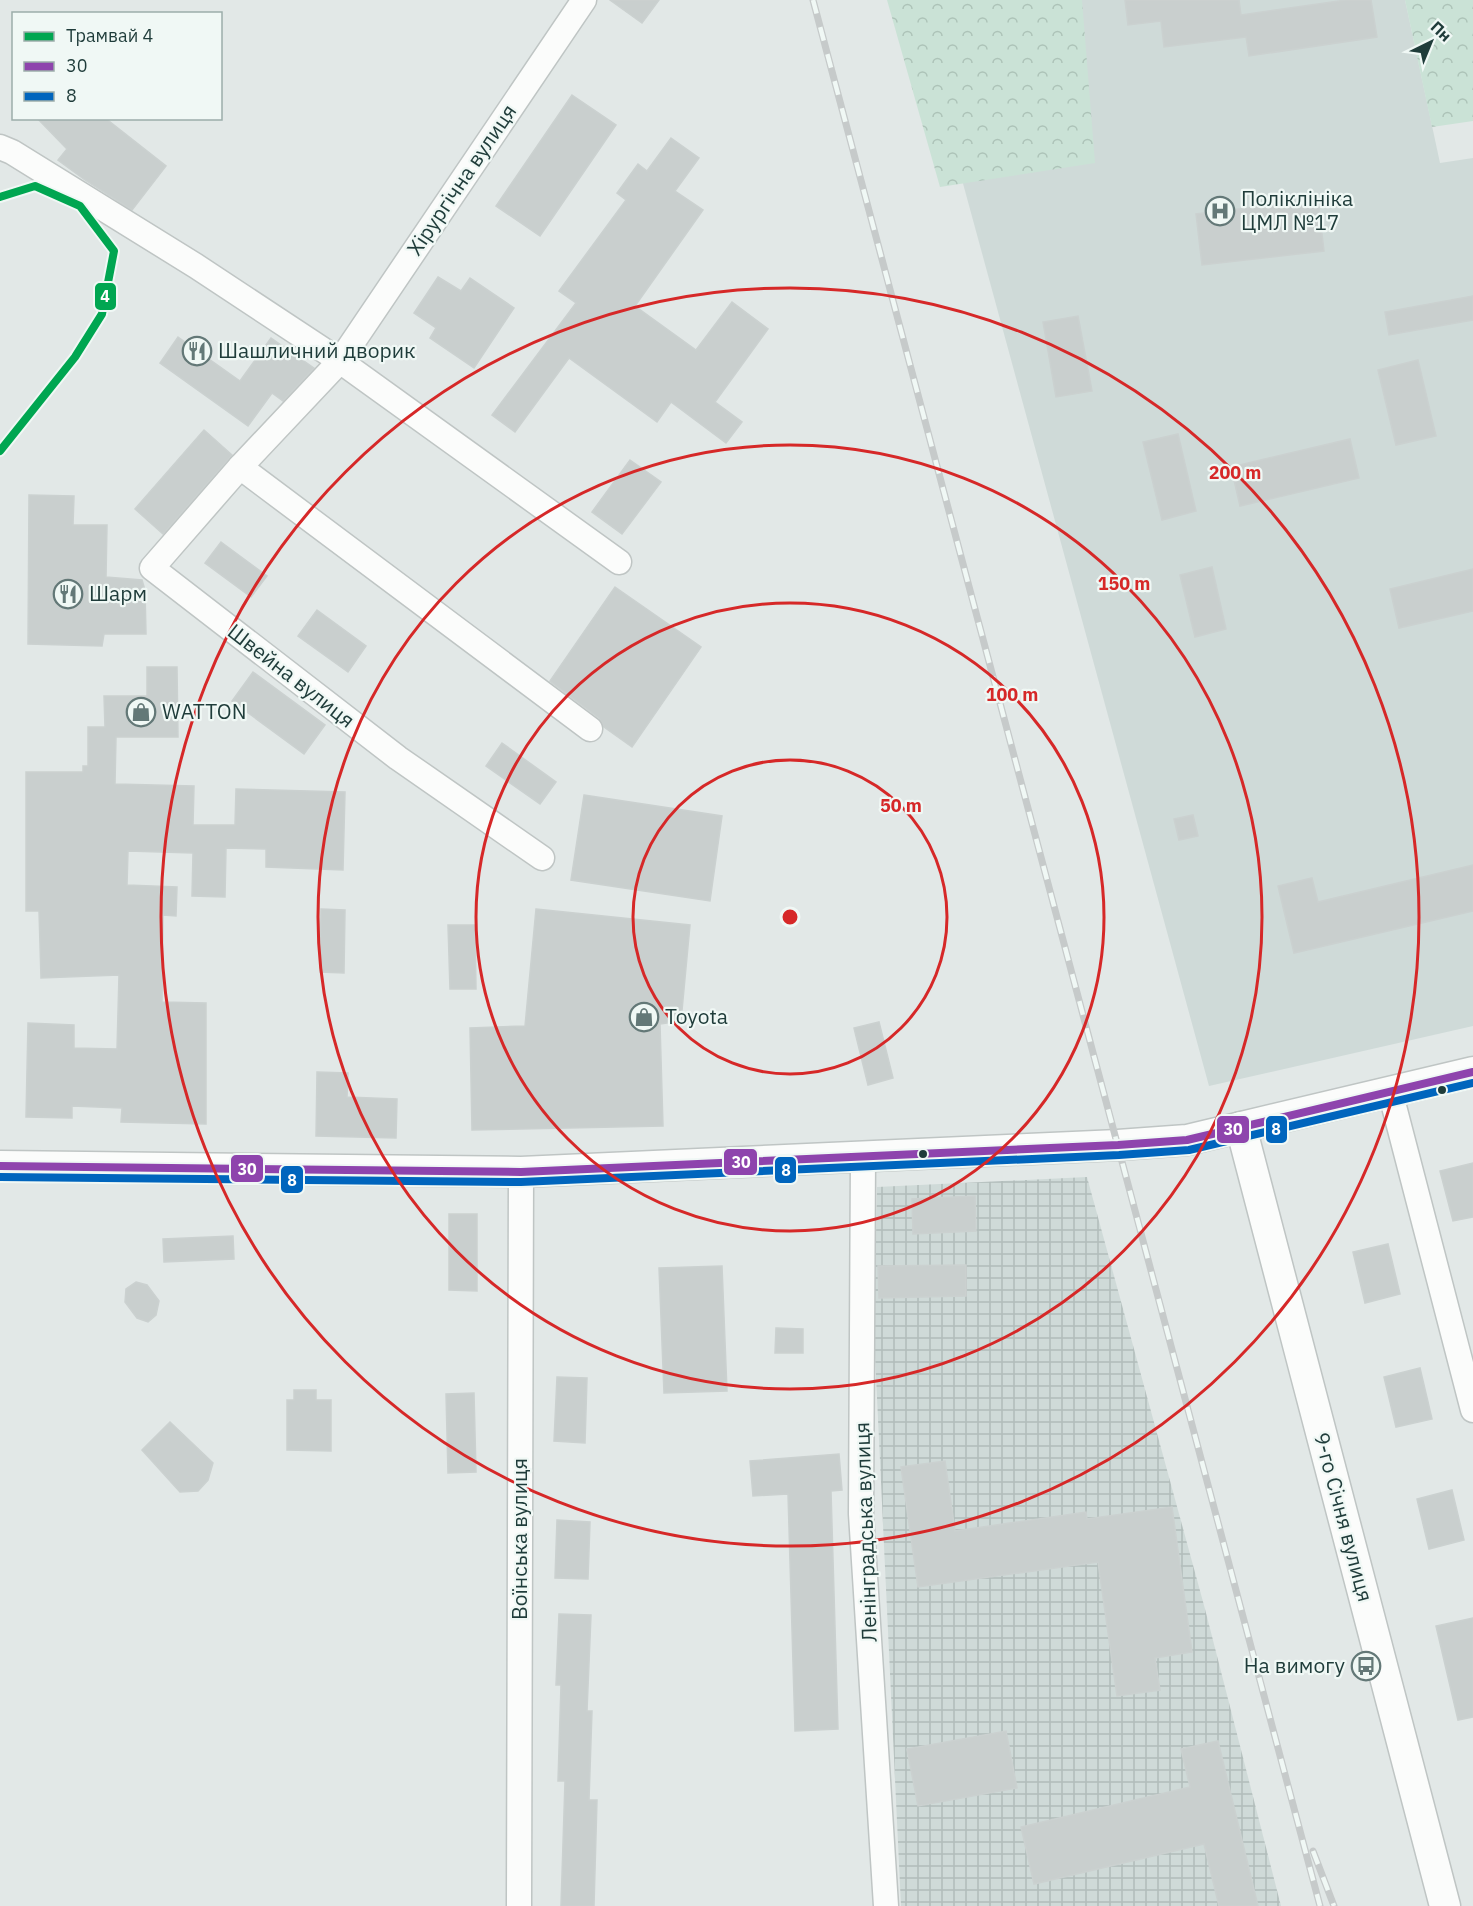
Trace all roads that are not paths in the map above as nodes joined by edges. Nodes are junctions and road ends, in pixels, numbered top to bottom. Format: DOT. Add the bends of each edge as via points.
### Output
graph roads {
  1 [pos="584,0"];
  2 [pos="0,147"];
  3 [pos="340,361"];
  4 [pos="240,467"];
  5 [pos="618,562"];
  6 [pos="590,729"];
  7 [pos="542,858"];
  8 [pos="1473,1072"];
  9 [pos="1390,1091"];
  10 [pos="1241,1127"];
  11 [pos="863,1158"];
  12 [pos="0,1166"];
  13 [pos="521,1172"];
  14 [pos="1473,1410"];
  15 [pos="519,1906"];
  16 [pos="886,1906"];
  17 [pos="1445,1906"];
  1 -- 3 [label="street, Хірургічна вулиця"];
  2 -- 3 [label="street" via="196,266"];
  3 -- 4 [label="street, Швейна вулиця"];
  3 -- 5 [label="street"];
  4 -- 6 [label="street"];
  4 -- 7 [label="street, Швейна вулиця" via="152,568 398,758"];
  8 -- 9 [label="street"];
  9 -- 10 [label="street"];
  9 -- 14 [label="street"];
  10 -- 11 [label="street" via="1187,1140"];
  10 -- 17 [label="street, 9-го Січня вулиця"];
  11 -- 13 [label="street"];
  11 -- 16 [label="street, Ленінградська вулиця" via="861,1514"];
  12 -- 13 [label="street"];
  13 -- 15 [label="street, Воїнська вулиця"];
}
